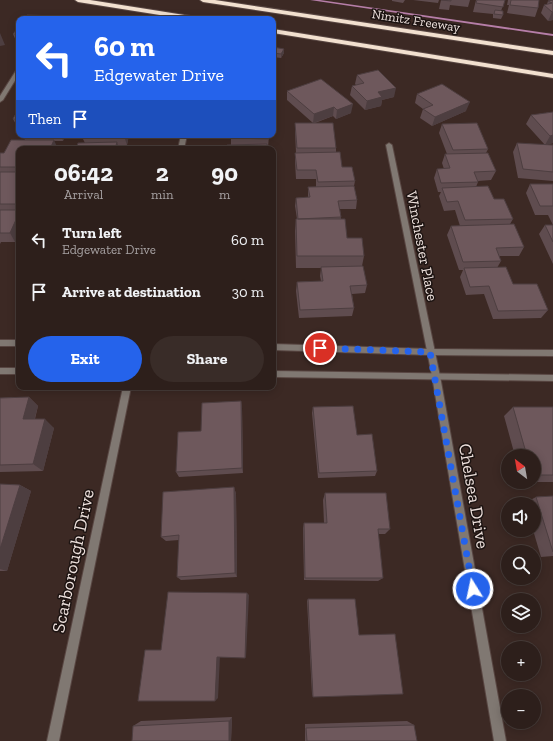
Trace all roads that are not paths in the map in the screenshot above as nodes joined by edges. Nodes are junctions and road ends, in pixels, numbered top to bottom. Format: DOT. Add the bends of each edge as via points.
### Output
graph roads {
  1 [pos="78,0"];
  2 [pos="203,0"];
  3 [pos="178,16"];
  4 [pos="276,31"];
  5 [pos="553,53"];
  6 [pos="16,75"];
  7 [pos="553,76"];
  8 [pos="0,100"];
  9 [pos="389,145"];
  10 [pos="0,343"];
  11 [pos="16,343"];
  12 [pos="276,347"];
  13 [pos="430,352"];
  14 [pos="553,353"];
  15 [pos="0,371"];
  16 [pos="16,371"];
  17 [pos="276,374"];
  18 [pos="436,376"];
  19 [pos="553,378"];
  20 [pos="126,390"];
  21 [pos="53,741"];
  22 [pos="500,741"];
  1 -- 3 [label="highway"];
  2 -- 5 [label="highway, Nimitz Freeway"];
  4 -- 7 [label="highway"];
  6 -- 8 [label="street"];
  9 -- 13 [label="street, Winchester Place"];
  10 -- 11 [label="street"];
  12 -- 13 [label="street"];
  13 -- 14 [label="street"];
  13 -- 18 [label="street, Chelsea Drive"];
  15 -- 16 [label="street"];
  17 -- 18 [label="street"];
  18 -- 19 [label="street"];
  18 -- 22 [label="street, Chelsea Drive"];
  20 -- 21 [label="street, Scarborough Drive"];
}
